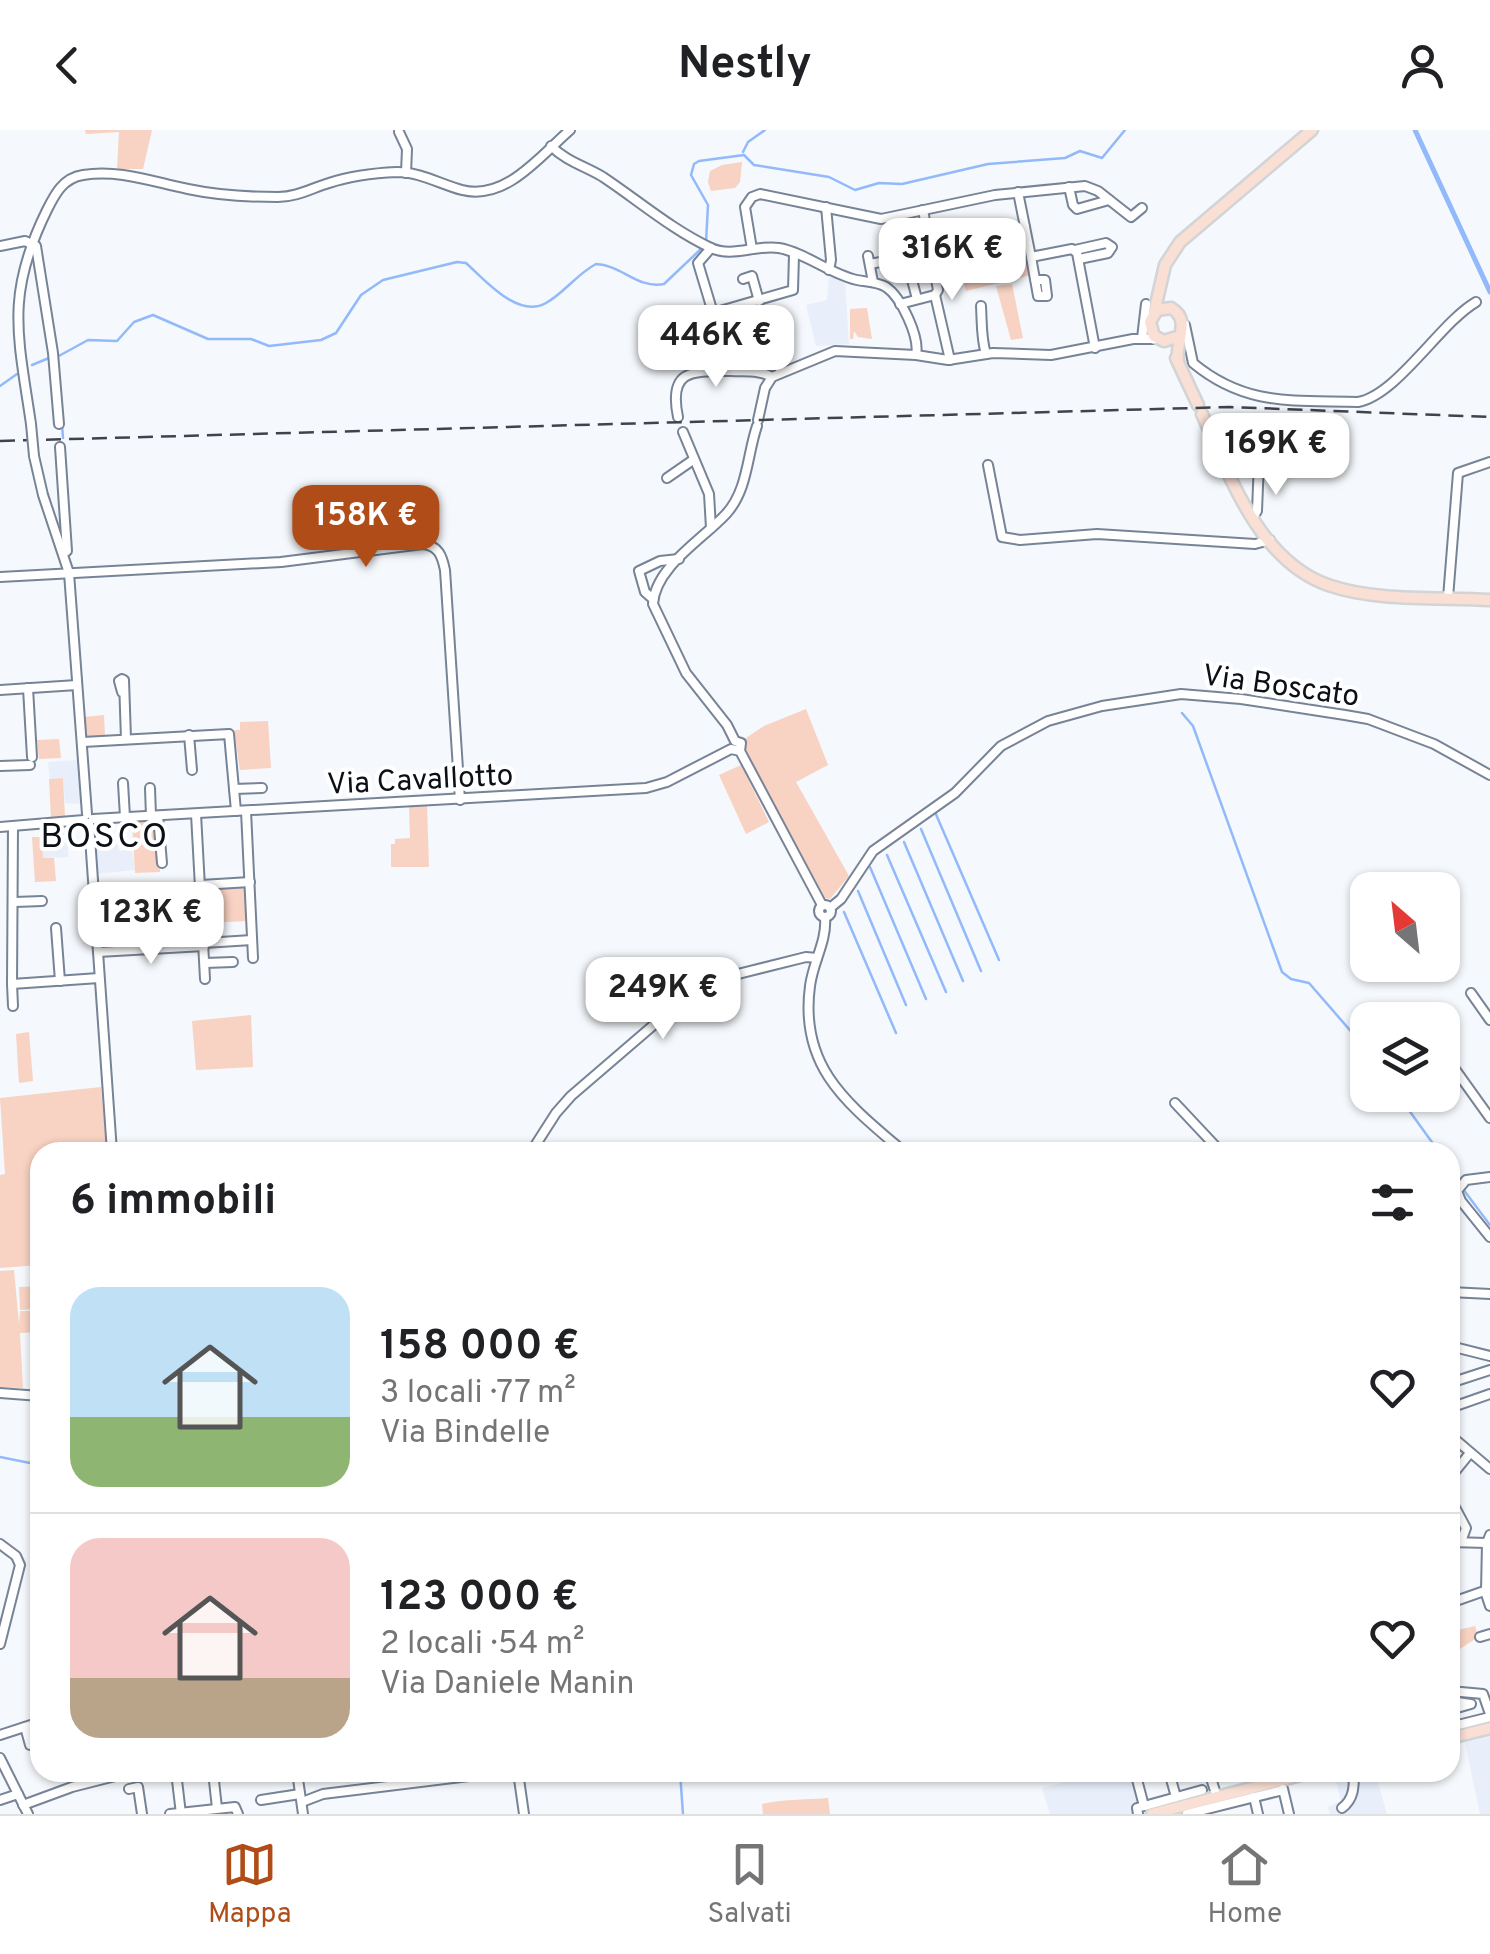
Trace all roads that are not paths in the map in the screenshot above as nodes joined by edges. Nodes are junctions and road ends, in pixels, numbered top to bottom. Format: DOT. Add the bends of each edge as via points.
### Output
graph roads {
  1 [pos="570,130"];
  2 [pos="1312,130"];
  3 [pos="398,132"];
  4 [pos="551,146"];
  5 [pos="406,172"];
  6 [pos="1070,187"];
  7 [pos="1018,192"];
  8 [pos="1109,200"];
  9 [pos="826,207"];
  10 [pos="1142,208"];
  11 [pos="923,210"];
  12 [pos="1024,227"];
  13 [pos="32,243"];
  14 [pos="0,246"];
  15 [pos="711,248"];
  16 [pos="752,249"];
  17 [pos="930,250"];
  18 [pos="794,255"];
  19 [pos="906,257"];
  20 [pos="1031,257"];
  21 [pos="924,260"];
  22 [pos="829,270"];
  23 [pos="743,279"];
  24 [pos="1035,280"];
  25 [pos="873,282"];
  26 [pos="1160,287"];
  27 [pos="935,295"];
  28 [pos="760,300"];
  29 [pos="916,300"];
  30 [pos="1476,302"];
  31 [pos="900,304"];
  32 [pos="980,306"];
  33 [pos="1171,308"];
  34 [pos="1150,309"];
  35 [pos="763,321"];
  36 [pos="1142,335"];
  37 [pos="1161,340"];
  38 [pos="1180,344"];
  39 [pos="1095,348"];
  40 [pos="916,354"];
  41 [pos="986,354"];
  42 [pos="950,360"];
  43 [pos="1178,360"];
  44 [pos="776,375"];
  45 [pos="678,418"];
  46 [pos="59,424"];
  47 [pos="682,432"];
  48 [pos="60,447"];
  49 [pos="693,460"];
  50 [pos="1258,461"];
  51 [pos="1490,462"];
  52 [pos="988,465"];
  53 [pos="667,478"];
  54 [pos="1253,516"];
  55 [pos="711,528"];
  56 [pos="1266,542"];
  57 [pos="64,553"];
  58 [pos="679,559"];
  59 [pos="69,573"];
  60 [pos="0,577"];
  61 [pos="1448,598"];
  62 [pos="653,599"];
  63 [pos="1490,600"];
  64 [pos="78,685"];
  65 [pos="28,688"];
  66 [pos="0,690"];
  67 [pos="122,692"];
  68 [pos="189,735"];
  69 [pos="126,739"];
  70 [pos="83,742"];
  71 [pos="735,747"];
  72 [pos="0,766"];
  73 [pos="192,770"];
  74 [pos="1490,775"];
  75 [pos="123,783"];
  76 [pos="150,788"];
  77 [pos="262,788"];
  78 [pos="234,789"];
  79 [pos="460,800"];
  80 [pos="246,810"];
  81 [pos="236,811"];
  82 [pos="196,814"];
  83 [pos="155,816"];
  84 [pos="125,817"];
  85 [pos="88,819"];
  86 [pos="0,826"];
  87 [pos="13,826"];
  88 [pos="162,863"];
  89 [pos="250,882"];
  90 [pos="201,885"];
  91 [pos="133,888"];
  92 [pos="42,901"];
  93 [pos="15,902"];
  94 [pos="826,906"];
  95 [pos="56,928"];
  96 [pos="252,940"];
  97 [pos="204,944"];
  98 [pos="136,949"];
  99 [pos="98,952"];
  100 [pos="254,958"];
  101 [pos="817,958"];
  102 [pos="232,962"];
  103 [pos="205,963"];
  104 [pos="100,978"];
  105 [pos="206,979"];
  106 [pos="60,981"];
  107 [pos="12,984"];
  108 [pos="1471,993"];
  109 [pos="13,1006"];
  110 [pos="1490,1020"];
  111 [pos="1460,1076"];
  112 [pos="1174,1104"];
  113 [pos="1490,1118"];
  114 [pos="111,1142"];
  115 [pos="537,1142"];
  116 [pos="893,1142"];
  117 [pos="1211,1142"];
  118 [pos="1490,1177"];
  119 [pos="1460,1187"];
  120 [pos="1460,1199"];
  121 [pos="1490,1237"];
  122 [pos="1460,1292"];
  123 [pos="1490,1294"];
  124 [pos="1460,1348"];
  125 [pos="1490,1356"];
  126 [pos="1490,1370"];
  127 [pos="1460,1380"];
  128 [pos="0,1393"];
  129 [pos="1490,1394"];
  130 [pos="30,1395"];
  131 [pos="1460,1404"];
  132 [pos="1460,1444"];
  133 [pos="1470,1453"];
  134 [pos="1460,1465"];
  135 [pos="1490,1469"];
  136 [pos="1460,1516"];
  137 [pos="1488,1539"];
  138 [pos="1461,1542"];
  139 [pos="0,1544"];
  140 [pos="1487,1590"];
  141 [pos="1460,1599"];
  142 [pos="1490,1606"];
  143 [pos="1490,1634"];
  144 [pos="1480,1637"];
  145 [pos="0,1644"];
  146 [pos="1460,1692"];
  147 [pos="1490,1716"];
  148 [pos="30,1725"];
  149 [pos="1471,1725"];
  150 [pos="1460,1726"];
  151 [pos="25,1727"];
  152 [pos="1490,1728"];
  153 [pos="1460,1732"];
  154 [pos="0,1735"];
  155 [pos="30,1745"];
  156 [pos="0,1758"];
  157 [pos="94,1782"];
  158 [pos="175,1782"];
  159 [pos="214,1782"];
  160 [pos="299,1782"];
  161 [pos="381,1782"];
  162 [pos="407,1782"];
  163 [pos="519,1782"];
  164 [pos="1138,1782"];
  165 [pos="1172,1782"];
  166 [pos="1215,1782"];
  167 [pos="1282,1782"];
  168 [pos="1286,1782"];
  169 [pos="1292,1782"];
  170 [pos="1354,1782"];
  171 [pos="382,1788"];
  172 [pos="129,1789"];
  173 [pos="1202,1790"];
  174 [pos="18,1794"];
  175 [pos="1254,1797"];
  176 [pos="301,1798"];
  177 [pos="1176,1798"];
  178 [pos="0,1800"];
  179 [pos="261,1800"];
  180 [pos="1225,1800"];
  181 [pos="217,1808"];
  182 [pos="1342,1808"];
  183 [pos="26,1809"];
  184 [pos="1148,1811"];
  185 [pos="1202,1812"];
  186 [pos="142,1814"];
  187 [pos="177,1814"];
  188 [pos="238,1814"];
  189 [pos="303,1814"];
  190 [pos="524,1814"];
  191 [pos="1187,1814"];
  192 [pos="1230,1814"];
  193 [pos="1258,1814"];
  194 [pos="1289,1814"];
  1 -- 4 [label="street"];
  2 -- 26 [label="main road" via="1180,242"];
  3 -- 5 [label="street"];
  4 -- 5 [label="street" via="494,190 464,190"];
  4 -- 15 [label="street"];
  5 -- 13 [label="street" via="348,178 278,197 82,175 58,191"];
  6 -- 7 [label="street"];
  6 -- 8 [label="street" via="1091,187"];
  6 -- 8 [label="street" via="1077,209"];
  7 -- 11 [label="street"];
  7 -- 12 [label="street"];
  8 -- 10 [label="street" via="1132,217"];
  9 -- 11 [label="street" via="878,219"];
  9 -- 16 [label="street" via="752,197 745,208"];
  9 -- 22 [label="street"];
  11 -- 17 [label="street"];
  12 -- 17 [label="street"];
  12 -- 20 [label="street"];
  13 -- 14 [label="street"];
  13 -- 46 [label="street"];
  13 -- 57 [label="street, bridge" via="17,312 34,456"];
  15 -- 16 [label="street"];
  15 -- 28 [label="street" via="698,263 711,311"];
  16 -- 18 [label="street"];
  17 -- 27 [label="street"];
  18 -- 22 [label="street"];
  18 -- 28 [label="street" via="793,290"];
  19 -- 21 [label="street" via="918,252"];
  19 -- 25 [label="street" via="869,260"];
  19 -- 29 [label="street"];
  20 -- 24 [label="street"];
  20 -- 39 [label="street" via="1077,254"];
  22 -- 25 [label="street"];
  23 -- 28 [label="street" via="752,276"];
  25 -- 31 [label="street"];
  26 -- 33 [label="main road"];
  26 -- 34 [label="main road"];
  27 -- 29 [label="street"];
  27 -- 42 [label="street"];
  29 -- 31 [label="street"];
  30 -- 38 [label="street" via="1366,401 1258,398 1195,366"];
  31 -- 40 [label="street"];
  32 -- 41 [label="street"];
  33 -- 34 [label="main road"];
  33 -- 38 [label="main road" via="1183,321"];
  34 -- 36 [label="main road"];
  35 -- 44 [label="street"];
  36 -- 37 [label="main road"];
  36 -- 39 [label="street"];
  37 -- 38 [label="main road"];
  37 -- 43 [label="main road"];
  38 -- 43 [label="main road"];
  39 -- 41 [label="street"];
  40 -- 42 [label="street"];
  40 -- 44 [label="street" via="835,351"];
  41 -- 42 [label="street"];
  43 -- 54 [label="main road"];
  44 -- 45 [label="street" via="691,372 675,390"];
  44 -- 55 [label="street" via="765,388 740,494"];
  47 -- 49 [label="street"];
  48 -- 57 [label="street"];
  49 -- 53 [label="street"];
  49 -- 55 [label="street" via="709,494"];
  50 -- 54 [label="street"];
  51 -- 61 [label="street" via="1458,472"];
  52 -- 56 [label="street" via="1002,537"];
  54 -- 56 [label="main road"];
  55 -- 58 [label="street"];
  56 -- 61 [label="main road" via="1328,585"];
  57 -- 59 [label="street"];
  58 -- 62 [label="street"];
  58 -- 62 [label="street" via="641,569 640,580"];
  59 -- 60 [label="street"];
  59 -- 64 [label="street"];
  59 -- 79 [label="street" via="435,548 445,570"];
  61 -- 63 [label="main road"];
  62 -- 71 [label="street" via="686,673"];
  64 -- 65 [label="street"];
  64 -- 70 [label="street"];
  65 -- 66 [label="street"];
  65 -- 72 [label="street" via="31,761"];
  67 -- 69 [label="street"];
  68 -- 69 [label="street"];
  68 -- 73 [label="street"];
  68 -- 78 [label="street" via="229,734"];
  69 -- 70 [label="street"];
  70 -- 85 [label="street"];
  71 -- 79 [label="street, Via Cavallotto" via="646,788"];
  71 -- 94 [label="street"];
  74 -- 94 [label="street, Via Boscato" via="1396,728 1345,715 1181,694 1102,706 1048,721 1001,746 969,782 874,852 841,899"];
  75 -- 84 [label="street"];
  76 -- 83 [label="street"];
  77 -- 78 [label="street"];
  78 -- 81 [label="street"];
  79 -- 80 [label="street, Via Cavallotto"];
  80 -- 81 [label="street, Via Cavallotto"];
  80 -- 89 [label="street"];
  81 -- 82 [label="street, Via Cavallotto"];
  82 -- 83 [label="street, Via Cavallotto"];
  82 -- 90 [label="street"];
  83 -- 84 [label="street, Via Cavallotto"];
  83 -- 88 [label="street"];
  84 -- 85 [label="street, Via Cavallotto"];
  85 -- 87 [label="street, Via Cavallotto"];
  85 -- 99 [label="street"];
  86 -- 87 [label="street, Via Cavallotto"];
  87 -- 93 [label="street"];
  89 -- 90 [label="street"];
  89 -- 96 [label="street"];
  90 -- 97 [label="street"];
  91 -- 98 [label="street"];
  92 -- 93 [label="street"];
  93 -- 107 [label="street"];
  94 -- 101 [label="street, Via Boscato" via="830,914"];
  95 -- 106 [label="street"];
  96 -- 97 [label="street"];
  96 -- 100 [label="street"];
  97 -- 98 [label="street"];
  97 -- 103 [label="street"];
  98 -- 99 [label="street"];
  99 -- 104 [label="street"];
  101 -- 115 [label="street" via="726,977 692,992 571,1096"];
  101 -- 116 [label="street, Via Boscato" via="808,1018 821,1066 842,1098"];
  102 -- 103 [label="street"];
  103 -- 105 [label="street"];
  104 -- 106 [label="street"];
  104 -- 114 [label="street"];
  106 -- 107 [label="street"];
  107 -- 109 [label="street"];
  108 -- 110 [label="street"];
  111 -- 113 [label="street"];
  112 -- 117 [label="street"];
  118 -- 119 [label="street"];
  120 -- 121 [label="street"];
  122 -- 123 [label="street"];
  124 -- 125 [label="street"];
  126 -- 127 [label="street"];
  128 -- 130 [label="street"];
  129 -- 131 [label="street"];
  132 -- 133 [label="street"];
  133 -- 134 [label="street"];
  133 -- 135 [label="street"];
  136 -- 138 [label="street" via="1466,1528"];
  137 -- 138 [label="street"];
  137 -- 140 [label="street"];
  139 -- 145 [label="street" via="20,1565"];
  140 -- 141 [label="street"];
  140 -- 142 [label="street"];
  143 -- 144 [label="street"];
  146 -- 147 [label="street" via="1483,1694"];
  147 -- 149 [label="street"];
  148 -- 151 [label="street"];
  149 -- 150 [label="street"];
  149 -- 152 [label="main road"];
  149 -- 153 [label="main road"];
  151 -- 154 [label="street"];
  151 -- 155 [label="street"];
  156 -- 174 [label="street"];
  157 -- 183 [label="street"];
  158 -- 187 [label="street"];
  159 -- 181 [label="street"];
  160 -- 176 [label="street"];
  161 -- 171 [label="street"];
  162 -- 171 [label="street"];
  163 -- 190 [label="street"];
  164 -- 184 [label="street"];
  165 -- 177 [label="street"];
  166 -- 180 [label="street"];
  167 -- 180 [label="main road"];
  168 -- 175 [label="street"];
  169 -- 194 [label="street"];
  170 -- 182 [label="street"];
  171 -- 176 [label="street"];
  172 -- 186 [label="street" via="138,1788"];
  173 -- 177 [label="street"];
  174 -- 178 [label="street"];
  174 -- 183 [label="street"];
  175 -- 180 [label="street"];
  175 -- 193 [label="street"];
  176 -- 179 [label="street"];
  176 -- 189 [label="street"];
  177 -- 184 [label="street"];
  180 -- 184 [label="main road"];
  180 -- 185 [label="street"];
  180 -- 192 [label="street"];
  181 -- 187 [label="street"];
  181 -- 188 [label="street" via="235,1807"];
  185 -- 191 [label="street"];
}
